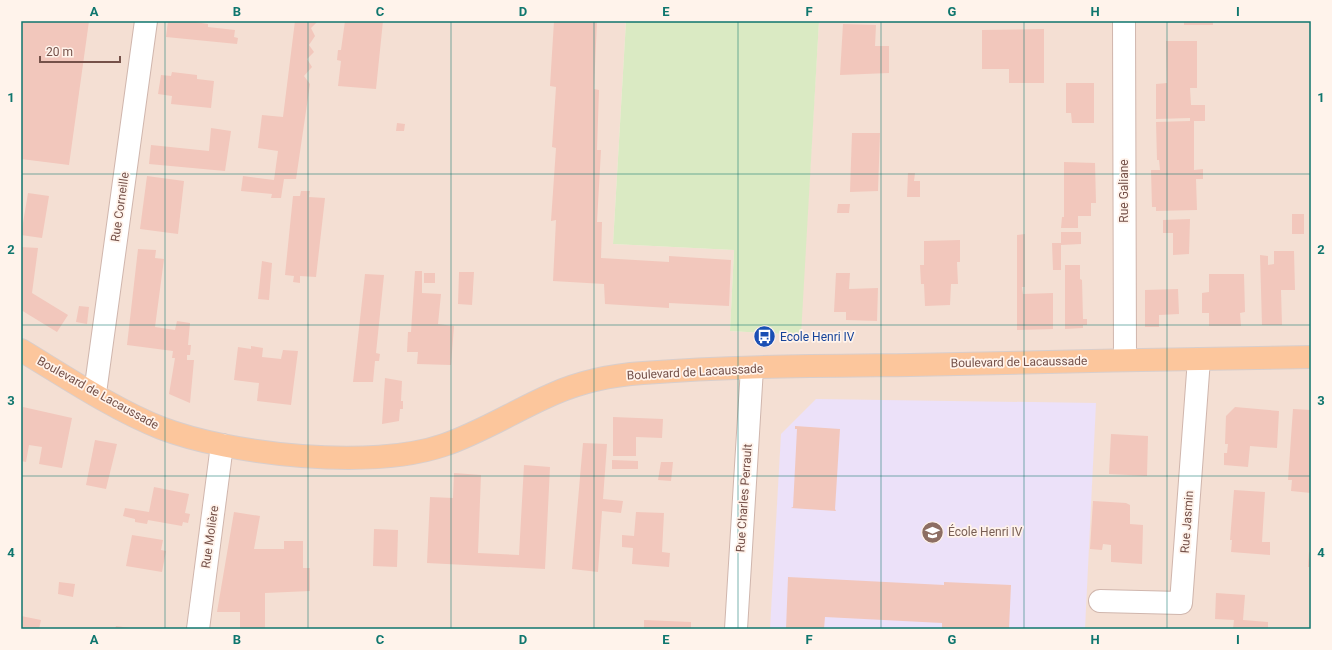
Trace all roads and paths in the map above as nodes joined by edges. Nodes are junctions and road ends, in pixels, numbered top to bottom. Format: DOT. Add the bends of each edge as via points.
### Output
graph roads {
  1 [pos="146,21"];
  2 [pos="1124,21"];
  3 [pos="21,350"];
  4 [pos="1311,357"];
  5 [pos="1199,359"];
  6 [pos="1125,360"];
  7 [pos="752,368"];
  8 [pos="95,393"];
  9 [pos="222,445"];
  10 [pos="1100,602"];
  11 [pos="198,629"];
  12 [pos="736,629"];
  1 -- 8 [label="street, Rue Corneille"];
  2 -- 6 [label="street, Rue Galiane"];
  3 -- 8 [label="main road, Boulevard de Lacaussade"];
  4 -- 5 [label="main road, Boulevard de Lacaussade"];
  5 -- 6 [label="main road, Boulevard de Lacaussade"];
  5 -- 10 [label="street, Rue Jasmin" via="1181,603"];
  6 -- 7 [label="main road, Boulevard de Lacaussade"];
  7 -- 9 [label="main road, Boulevard de Lacaussade" via="640,373 598,380 556,393 442,446 398,455 329,457 248,450"];
  7 -- 12 [label="street, Rue Charles Perrault"];
  8 -- 9 [label="main road, Boulevard de Lacaussade" via="158,427"];
  9 -- 11 [label="street, Rue Molière"];
}
